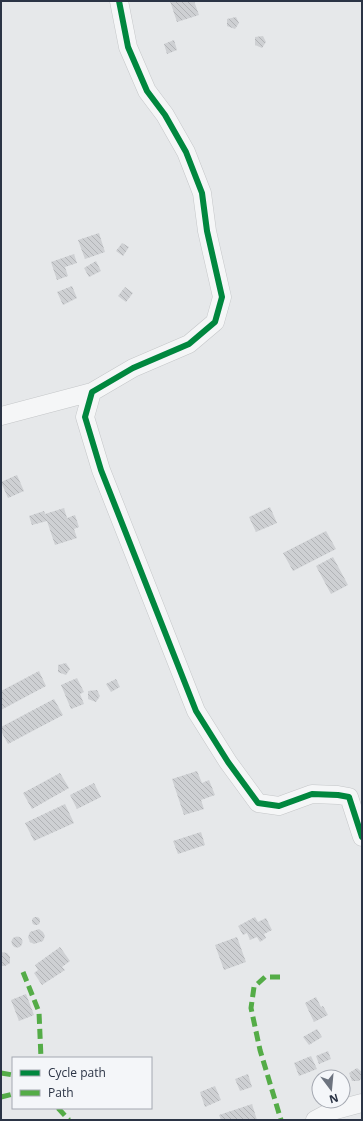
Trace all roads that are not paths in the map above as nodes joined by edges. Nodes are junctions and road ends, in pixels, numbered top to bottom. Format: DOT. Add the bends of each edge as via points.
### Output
graph roads {
  1 [pos="119,1"];
  2 [pos="92,392"];
  3 [pos="1,416"];
  4 [pos="362,837"];
  5 [pos="362,1103"];
  6 [pos="315,1120"];
  1 -- 2 [label="street" via="128,47 147,91 186,152 202,193 207,231 222,297 215,322 189,344 134,368"];
  2 -- 3 [label="street"];
  2 -- 4 [label="street" via="85,417 101,470 196,711 258,803 279,806 312,794 349,797"];
  5 -- 6 [label="street" via="332,1111"];
}
